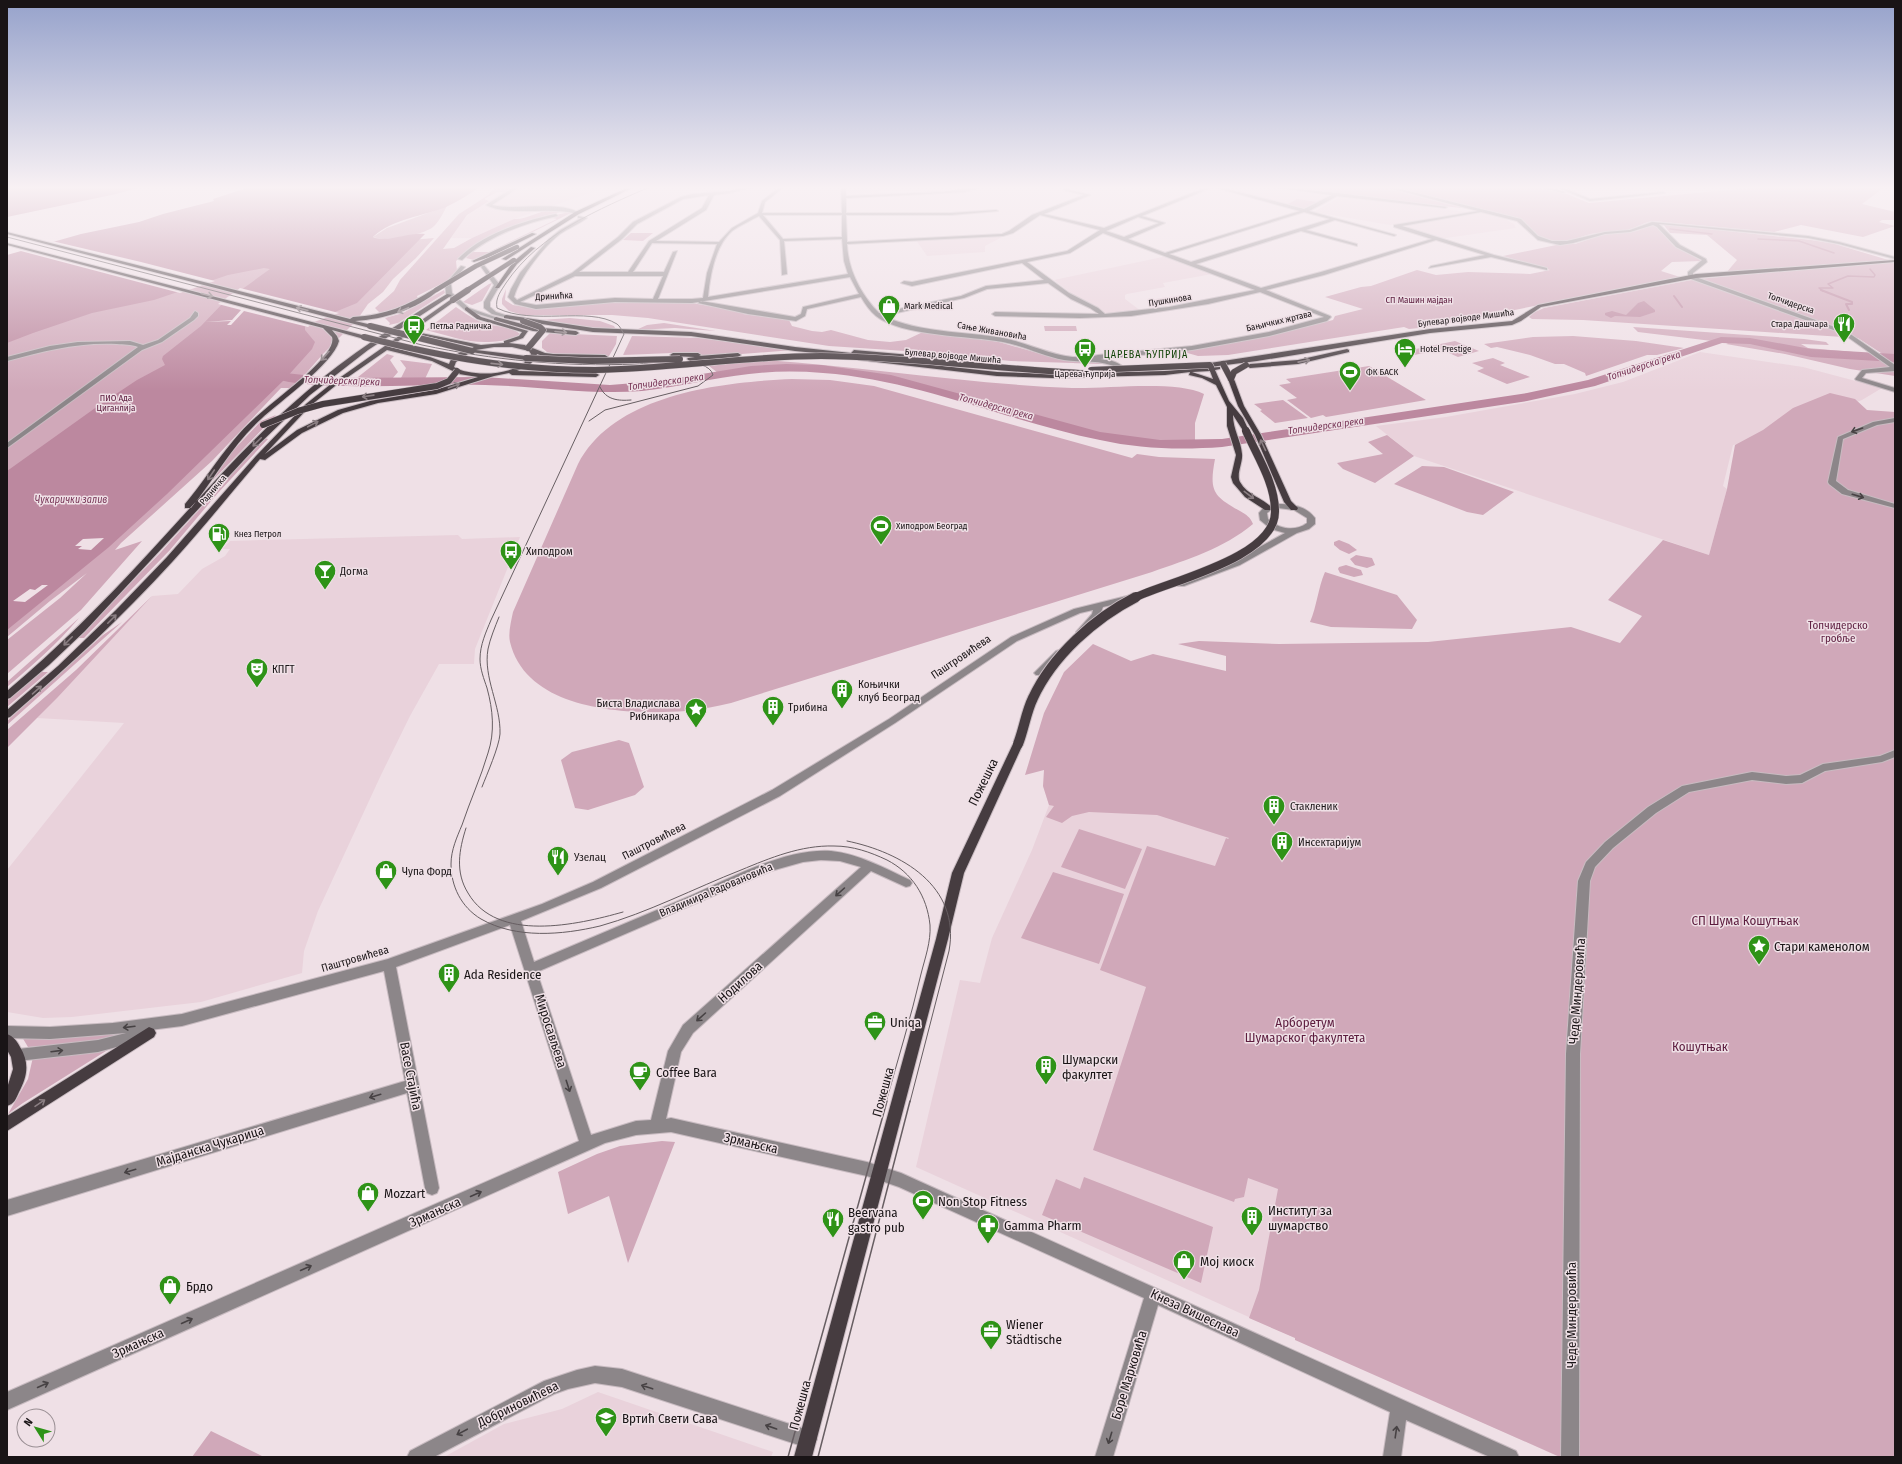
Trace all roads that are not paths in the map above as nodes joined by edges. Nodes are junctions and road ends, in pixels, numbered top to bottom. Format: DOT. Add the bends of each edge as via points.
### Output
graph roads {
  1 [pos="47,254"];
  2 [pos="90,254"];
  3 [pos="470,254"];
  4 [pos="489,254"];
  5 [pos="501,254"];
  6 [pos="511,254"];
  7 [pos="523,254"];
  8 [pos="525,254"];
  9 [pos="539,254"];
  10 [pos="598,254"];
  11 [pos="643,254"];
  12 [pos="674,254"];
  13 [pos="716,254"];
  14 [pos="783,254"];
  15 [pos="845,254"];
  16 [pos="1058,254"];
  17 [pos="1165,254"];
  18 [pos="1223,254"];
  19 [pos="1383,254"];
  20 [pos="1486,254"];
  21 [pos="1696,254"];
  22 [pos="1881,254"];
  23 [pos="1492,256"];
  24 [pos="1895,258"];
  25 [pos="474,261"];
  26 [pos="1895,261"];
  27 [pos="463,262"];
  28 [pos="1024,262"];
  29 [pos="1191,264"];
  30 [pos="482,267"];
  31 [pos="1430,267"];
  32 [pos="1545,269"];
  33 [pos="574,274"];
  34 [pos="629,274"];
  35 [pos="666,274"];
  36 [pos="784,274"];
  37 [pos="851,275"];
  38 [pos="1690,277"];
  39 [pos="1049,281"];
  40 [pos="904,284"];
  41 [pos="461,287"];
  42 [pos="497,287"];
  43 [pos="1261,290"];
  44 [pos="455,291"];
  45 [pos="863,295"];
  46 [pos="705,300"];
  47 [pos="655,301"];
  48 [pos="692,301"];
  49 [pos="515,302"];
  50 [pos="460,304"];
  51 [pos="482,304"];
  52 [pos="195,313"];
  53 [pos="995,314"];
  54 [pos="878,315"];
  55 [pos="1103,315"];
  56 [pos="506,317"];
  57 [pos="340,319"];
  58 [pos="493,320"];
  59 [pos="324,326"];
  60 [pos="370,326"];
  61 [pos="340,330"];
  62 [pos="654,331"];
  63 [pos="1416,333"];
  64 [pos="724,338"];
  65 [pos="494,345"];
  66 [pos="487,346"];
  67 [pos="142,348"];
  68 [pos="529,349"];
  69 [pos="798,349"];
  70 [pos="1320,349"];
  71 [pos="834,351"];
  72 [pos="7,358"];
  73 [pos="716,359"];
  74 [pos="1089,360"];
  75 [pos="1246,365"];
  76 [pos="1224,366"];
  77 [pos="1211,367"];
  78 [pos="1195,368"];
  79 [pos="454,369"];
  80 [pos="1895,369"];
  81 [pos="1114,371"];
  82 [pos="1124,371"];
  83 [pos="1171,372"];
  84 [pos="497,374"];
  85 [pos="1099,374"];
  86 [pos="1231,379"];
  87 [pos="1218,384"];
  88 [pos="1895,390"];
  89 [pos="1241,406"];
  90 [pos="1230,407"];
  91 [pos="1240,418"];
  92 [pos="1895,420"];
  93 [pos="238,439"];
  94 [pos="7,446"];
  95 [pos="244,472"];
  96 [pos="1895,506"];
  97 [pos="1268,508"];
  98 [pos="1294,508"];
  99 [pos="1271,525"];
  100 [pos="1296,530"];
  101 [pos="1266,549"];
  102 [pos="116,594"];
  103 [pos="1100,605"];
  104 [pos="1039,674"];
  105 [pos="7,696"];
  106 [pos="7,715"];
  107 [pos="1895,754"];
  108 [pos="868,866"];
  109 [pos="906,883"];
  110 [pos="514,919"];
  111 [pos="389,964"];
  112 [pos="531,969"];
  113 [pos="182,1020"];
  114 [pos="7,1032"];
  115 [pos="149,1033"];
  116 [pos="7,1040"];
  117 [pos="13,1054"];
  118 [pos="412,1085"];
  119 [pos="7,1100"];
  120 [pos="7,1124"];
  121 [pos="657,1125"];
  122 [pos="587,1144"];
  123 [pos="879,1172"];
  124 [pos="432,1188"];
  125 [pos="7,1208"];
  126 [pos="1153,1294"];
  127 [pos="7,1401"];
  128 [pos="1398,1407"];
  129 [pos="808,1439"];
  130 [pos="416,1457"];
  131 [pos="803,1457"];
  132 [pos="1104,1457"];
  133 [pos="1392,1457"];
  134 [pos="1510,1457"];
  135 [pos="1570,1457"];
  1 -- 59 [label="main road, one-way"];
  57 -- 2 [label="main road, one-way"];
  3 -- 27 [label="street"];
  4 -- 25 [label="main road"];
  5 -- 57 [label="main road, one-way, bridge" via="476,266 404,310 377,317"];
  6 -- 41 [label="main road"];
  7 -- 50 [label="main road, bridge"];
  8 -- 42 [label="main road" via="515,263"];
  9 -- 49 [label="street" via="513,288 511,297"];
  10 -- 33 [label="street"];
  11 -- 34 [label="street"];
  12 -- 35 [label="street"];
  13 -- 46 [label="street" via="706,285"];
  14 -- 36 [label="street"];
  15 -- 37 [label="street"];
  16 -- 28 [label="street"];
  17 -- 29 [label="street, Бањичких жртава"];
  18 -- 29 [label="street"];
  19 -- 43 [label="street, Пушкинова"];
  20 -- 23 [label="street"];
  21 -- 38 [label="street" via="1705,261 1690,274"];
  22 -- 24 [label="street"];
  23 -- 31 [label="street"];
  23 -- 32 [label="street"];
  25 -- 27 [label="street"];
  25 -- 30 [label="street" via="483,263"];
  26 -- 38 [label="main road, Булевар војводе Мишића"];
  27 -- 30 [label="street" via="472,267"];
  27 -- 50 [label="street" via="447,287 449,294"];
  28 -- 39 [label="street"];
  28 -- 40 [label="street"];
  29 -- 43 [label="street, Бањичких жртава"];
  30 -- 42 [label="street"];
  33 -- 34 [label="street"];
  33 -- 49 [label="street"];
  34 -- 35 [label="street"];
  35 -- 47 [label="street"];
  37 -- 45 [label="street"];
  37 -- 46 [label="street, Дринићка"];
  38 -- 63 [label="main road, Булевар војводе Мишића" via="1540,306 1529,310 1512,323"];
  38 -- 80 [label="street, Топчидерска" via="1844,332"];
  39 -- 54 [label="street" via="986,288 962,298"];
  39 -- 55 [label="street" via="1074,298 1095,307"];
  42 -- 51 [label="street"];
  43 -- 55 [label="street, Пушкинова" via="1172,308"];
  43 -- 74 [label="street, Бањичких жртава" via="1328,317 1325,320 1269,334 1199,347"];
  44 -- 102 [label="main road, Радничка, one-way, bridge" via="355,355 315,386 246,453"];
  45 -- 48 [label="street, Дринићка" via="805,308 803,315 796,319"];
  45 -- 54 [label="street"];
  46 -- 48 [label="street, Дринићка"];
  47 -- 48 [label="street, Дринићка"];
  47 -- 49 [label="street, Дринићка" via="612,300 543,307"];
  50 -- 51 [label="street"];
  50 -- 58 [label="main road" via="475,316"];
  50 -- 95 [label="main road, Радничка, bridge" via="372,357 333,385 308,405"];
  51 -- 56 [label="street" via="490,311"];
  52 -- 67 [label="street" via="194,317 165,337"];
  53 -- 55 [label="street, Пушкинова"];
  54 -- 74 [label="street, Сање Живановића" via="910,327 1004,341 1058,356"];
  56 -- 62 [label="main road" via="598,330"];
  56 -- 68 [label="main road, bridge" via="540,326 543,330 533,340"];
  57 -- 60 [label="main road"];
  58 -- 64 [label="main road, one-way" via="533,329 568,333"];
  58 -- 65 [label="main road" via="526,332 519,338"];
  59 -- 61 [label="main road"];
  59 -- 93 [label="main road, one-way" via="335,336 335,345 300,384"];
  60 -- 66 [label="main road, bridge" via="407,330 463,344"];
  60 -- 73 [label="main road, Булевар војводе Мишића, bridge" via="437,344 534,359"];
  61 -- 73 [label="main road, Булевар војводе Мишића, one-way, bridge" via="454,358 523,367 584,370 651,368"];
  61 -- 79 [label="main road" via="368,343 437,361"];
  62 -- 64 [label="main road"];
  62 -- 71 [label="main road" via="712,333"];
  63 -- 70 [label="main road, Булевар војводе Мишића"];
  63 -- 78 [label="main road" via="1356,338"];
  78 -- 63 [label="main road, one-way" via="1298,362"];
  64 -- 69 [label="main road"];
  65 -- 66 [label="main road"];
  65 -- 68 [label="main road" via="513,345"];
  66 -- 79 [label="main road, bridge" via="458,356 453,361"];
  67 -- 72 [label="street" via="131,343 80,342"];
  67 -- 94 [label="street"];
  68 -- 73 [label="main road" via="548,355 688,355"];
  68 -- 84 [label="main road, bridge" via="534,356 528,364"];
  69 -- 81 [label="main road" via="1028,369"];
  69 -- 85 [label="main road, bridge" via="890,363 1021,375 1069,377"];
  70 -- 75 [label="main road, Булевар војводе Мишића"];
  70 -- 76 [label="main road, Булевар војводе Мишића"];
  71 -- 73 [label="main road, Булевар војводе Мишића" via="779,352"];
  71 -- 77 [label="main road, Булевар војводе Мишића, bridge" via="1074,369"];
  73 -- 84 [label="main road, bridge" via="677,370 622,374"];
  73 -- 85 [label="main road, Булевар војводе Мишића, bridge" via="836,356"];
  74 -- 82 [label="street, Сање Живановића" via="1116,364 1122,366"];
  75 -- 76 [label="main road, Булевар војводе Мишића, bridge"];
  75 -- 86 [label="main road, bridge" via="1234,372"];
  76 -- 77 [label="main road, Булевар војводе Мишића"];
  76 -- 86 [label="main road, bridge"];
  77 -- 83 [label="main road, Булевар војводе Мишића"];
  77 -- 87 [label="main road"];
  78 -- 82 [label="main road"];
  79 -- 84 [label="main road" via="475,375"];
  79 -- 93 [label="main road, one-way, bridge" via="449,381 437,386 323,404 263,425"];
  80 -- 88 [label="street" via="1864,371 1858,379"];
  81 -- 82 [label="street"];
  83 -- 85 [label="main road, Булевар војводе Мишића"];
  83 -- 87 [label="main road" via="1201,376"];
  95 -- 84 [label="main road, one-way" via="306,428 339,412 376,402 438,391"];
  86 -- 89 [label="main road"];
  87 -- 90 [label="main road"];
  89 -- 91 [label="main road"];
  98 -- 89 [label="main road, one-way" via="1288,502 1258,435"];
  90 -- 91 [label="main road"];
  90 -- 97 [label="main road, one-way" via="1230,426 1239,455 1235,477 1238,486"];
  91 -- 123 [label="main road, Пожешка, bridge" via="1275,501 1275,521 1269,533 1258,545 1239,557 1146,592 1118,607 1099,621 1059,660 1041,683 1018,744 953,887 942,938"];
  92 -- 96 [label="street, one-way" via="1875,423 1840,438 1832,478 1833,483 1845,492"];
  93 -- 102 [label="main road, one-way" via="194,500 119,585"];
  106 -- 95 [label="main road, Радничка, one-way" via="119,612 170,559"];
  97 -- 98 [label="street"];
  97 -- 99 [label="street" via="1262,515"];
  98 -- 100 [label="street, Паштровићева" via="1306,512 1312,520 1308,527"];
  99 -- 100 [label="street"];
  99 -- 101 [label="street" via="1276,536"];
  100 -- 101 [label="street, Паштровићева"];
  101 -- 103 [label="street, Паштровићева" via="1219,571 1140,596"];
  102 -- 105 [label="main road, Радничка, one-way" via="64,646"];
  103 -- 104 [label="street" via="1096,615"];
  103 -- 110 [label="street, Паштровићева" via="1077,611 1014,639 886,725 767,798 598,885"];
  107 -- 135 [label="street, Чеде Миндеровића" via="1882,759 1824,768 1802,779 1752,776 1686,789 1652,810 1622,834 1587,870 1584,881 1573,1054"];
  108 -- 109 [label="street, Владимира Радовановића"];
  108 -- 112 [label="street, Владимира Радовановића" via="840,856 818,856 788,861"];
  108 -- 121 [label="street, Нодилова, one-way" via="688,1029 675,1051"];
  110 -- 111 [label="street, Паштровићева"];
  110 -- 112 [label="street, Миросављева"];
  111 -- 113 [label="street, Паштровићева"];
  111 -- 118 [label="street, Васе Стајића"];
  112 -- 122 [label="street, Миросављева, one-way"];
  113 -- 114 [label="street, Паштровићева, one-way" via="50,1033"];
  113 -- 115 [label="street"];
  117 -- 115 [label="street, one-way" via="98,1046"];
  120 -- 115 [label="main road, one-way"];
  116 -- 117 [label="main road"];
  117 -- 119 [label="main road" via="21,1067 19,1078"];
  118 -- 124 [label="street, Васе Стајића"];
  118 -- 125 [label="street, Мајданска Чукарица, one-way"];
  121 -- 122 [label="street, Зрмањска" via="619,1132"];
  121 -- 123 [label="street, Зрмањска" via="671,1125"];
  127 -- 122 [label="street, Зрмањска, one-way"];
  123 -- 126 [label="street, Кнеза Вишеслава" via="917,1186"];
  123 -- 129 [label="main road, Пожешка"];
  126 -- 128 [label="street, Кнеза Вишеслава"];
  126 -- 132 [label="street, Боре Марковића, one-way"];
  133 -- 128 [label="street, one-way"];
  128 -- 134 [label="street, Кнеза Вишеслава"];
  129 -- 130 [label="street, Добриновићева, one-way" via="610,1374 600,1374 550,1387"];
  129 -- 131 [label="main road, Пожешка"];
}
